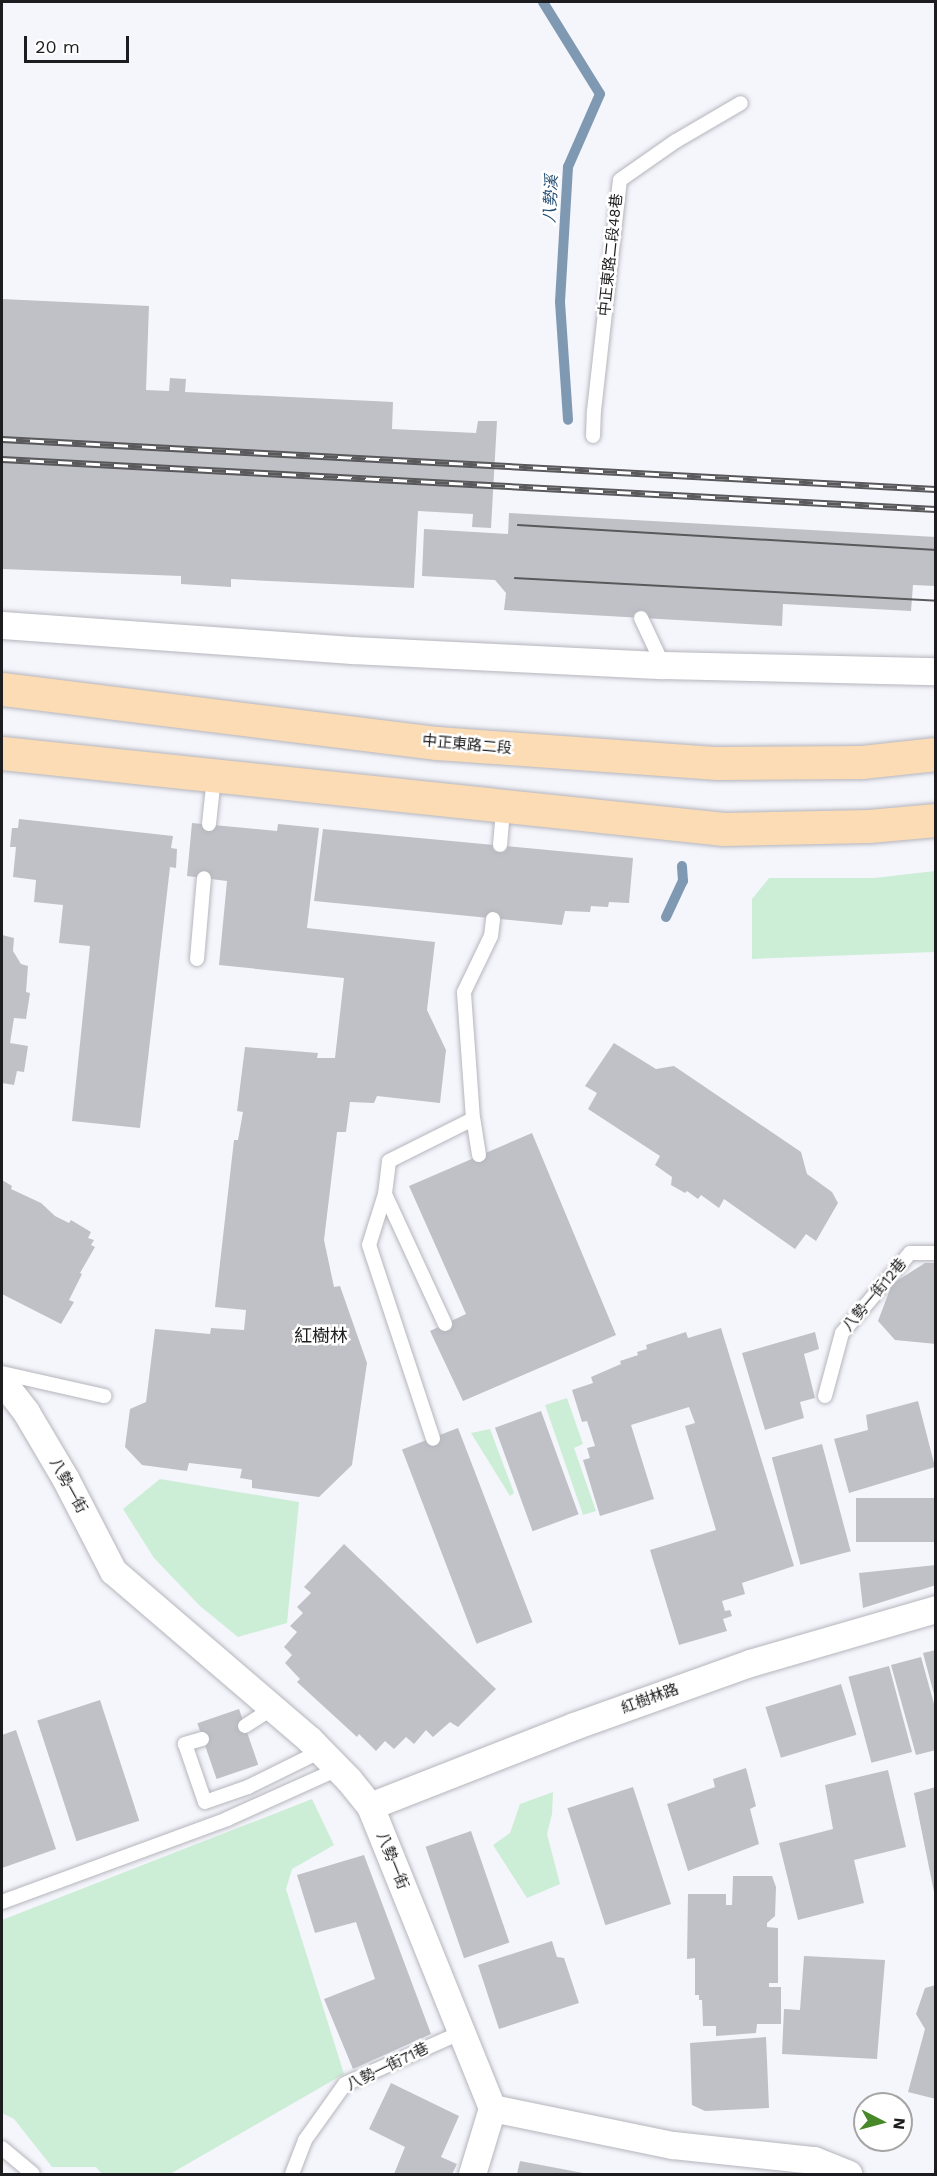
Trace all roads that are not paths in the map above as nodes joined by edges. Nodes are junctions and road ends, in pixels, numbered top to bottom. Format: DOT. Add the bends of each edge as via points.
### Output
graph roads {
  1 [pos="741,103"];
  2 [pos="593,436"];
  3 [pos="641,618"];
  4 [pos="2,625"];
  5 [pos="663,665"];
  6 [pos="936,671"];
  7 [pos="2,689"];
  8 [pos="2,753"];
  9 [pos="936,754"];
  10 [pos="214,777"];
  11 [pos="503,808"];
  12 [pos="936,820"];
  13 [pos="209,825"];
  14 [pos="500,845"];
  15 [pos="204,878"];
  16 [pos="492,919"];
  17 [pos="197,959"];
  18 [pos="473,1119"];
  19 [pos="479,1155"];
  20 [pos="385,1194"];
  21 [pos="936,1253"];
  22 [pos="445,1324"];
  23 [pos="2,1374"];
  24 [pos="2,1381"];
  25 [pos="104,1396"];
  26 [pos="825,1396"];
  27 [pos="433,1439"];
  28 [pos="936,1609"];
  29 [pos="273,1708"];
  30 [pos="245,1726"];
  31 [pos="202,1739"];
  32 [pos="329,1760"];
  33 [pos="370,1806"];
  34 [pos="2,1902"];
  35 [pos="460,2033"];
  36 [pos="492,2108"];
  37 [pos="2,2148"];
  38 [pos="33,2175"];
  39 [pos="292,2175"];
  40 [pos="472,2175"];
  41 [pos="848,2175"];
  1 -- 2 [label="lane, 中正東路二段48巷" via="620,180"];
  3 -- 5 [label="lane"];
  4 -- 5 [label="street" via="304,647"];
  5 -- 6 [label="street"];
  7 -- 9 [label="main road, 中正東路二段" via="437,743 682,760 862,762"];
  8 -- 10 [label="main road"];
  10 -- 11 [label="main road"];
  10 -- 13 [label="lane"];
  11 -- 12 [label="main road" via="724,829 869,826"];
  11 -- 14 [label="lane"];
  15 -- 17 [label="lane"];
  16 -- 18 [label="lane" via="491,936 464,992"];
  18 -- 19 [label="lane"];
  18 -- 20 [label="lane" via="389,1161"];
  20 -- 22 [label="lane"];
  20 -- 27 [label="lane" via="369,1245"];
  21 -- 26 [label="lane, 八勢一街12巷" via="910,1253 842,1333"];
  23 -- 25 [label="lane"];
  24 -- 29 [label="street, 八勢一街" via="26,1412 65,1478 113,1571"];
  28 -- 33 [label="street, 紅樹林路" via="750,1663 573,1726"];
  29 -- 30 [label="lane"];
  29 -- 32 [label="street, 八勢一街"];
  31 -- 32 [label="lane" via="185,1744 205,1802"];
  32 -- 33 [label="street, 八勢一街"];
  32 -- 34 [label="lane" via="227,1819"];
  33 -- 35 [label="street, 八勢一街"];
  35 -- 36 [label="street, 八勢一街"];
  35 -- 39 [label="lane, 八勢一街71巷" via="345,2084 305,2140"];
  36 -- 40 [label="street"];
  36 -- 41 [label="street" via="673,2145 814,2160"];
  37 -- 38 [label="lane"];
}
